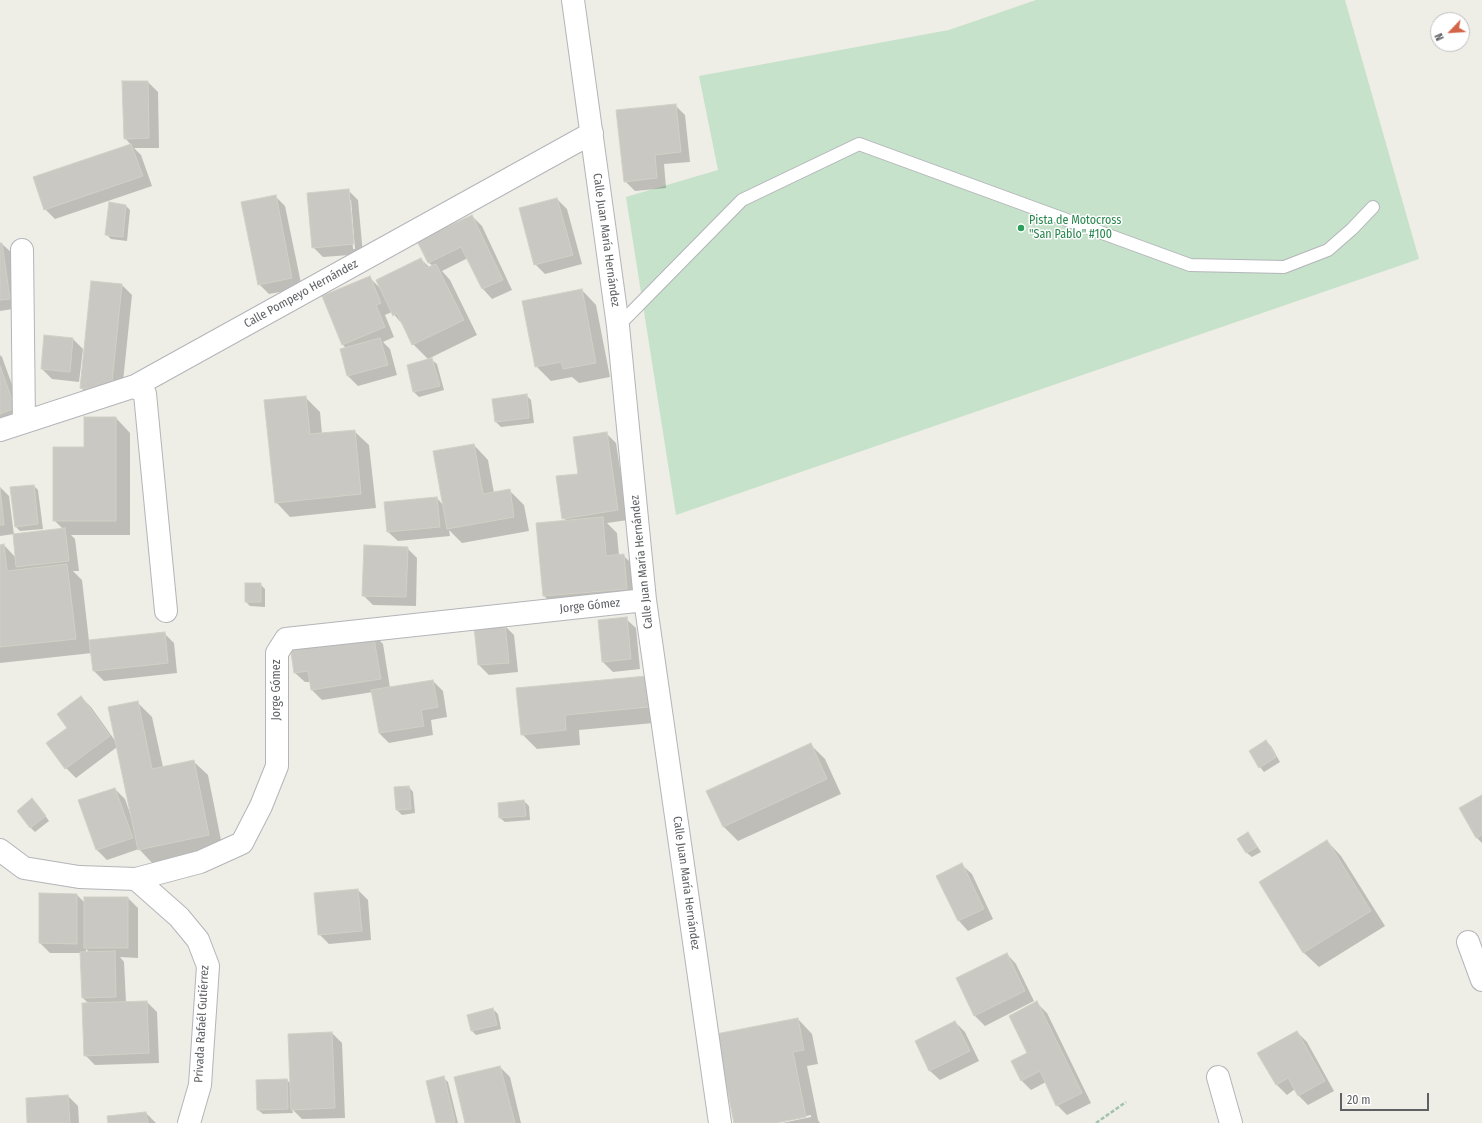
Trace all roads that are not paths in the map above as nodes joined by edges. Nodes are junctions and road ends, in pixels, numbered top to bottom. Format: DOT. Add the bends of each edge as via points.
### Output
graph roads {
  1 [pos="573,0"];
  2 [pos="592,133"];
  3 [pos="1373,207"];
  4 [pos="22,250"];
  5 [pos="618,326"];
  6 [pos="135,386"];
  7 [pos="24,422"];
  8 [pos="0,430"];
  9 [pos="645,600"];
  10 [pos="166,611"];
  11 [pos="0,850"];
  12 [pos="136,878"];
  13 [pos="1468,942"];
  14 [pos="1482,980"];
  15 [pos="1218,1077"];
  16 [pos="189,1123"];
  17 [pos="720,1123"];
  18 [pos="1231,1123"];
  1 -- 2 [label="street, Calle Juan María Hernández"];
  2 -- 5 [label="street, Calle Juan María Hernández"];
  2 -- 6 [label="street, Calle Pompeyo Hernández"];
  3 -- 5 [label="lane" via="1328,250 1284,267 1190,265 859,144 742,200"];
  4 -- 7 [label="street"];
  5 -- 9 [label="street, Calle Juan María Hernández"];
  6 -- 7 [label="street, Calle Pompeyo Hernández"];
  6 -- 10 [label="street" via="145,394"];
  7 -- 8 [label="street, Calle Pompeyo Hernández"];
  9 -- 12 [label="street, Jorge Gómez" via="286,639 277,653 277,766 242,843 200,862"];
  9 -- 17 [label="street, Calle Juan María Hernández"];
  11 -- 12 [label="street, Jorge Gómez" via="24,868 79,877"];
  12 -- 16 [label="street, Privada Rafaél Gutiérrez" via="179,917 198,940 208,966 200,1085"];
  13 -- 14 [label="street"];
  15 -- 18 [label="street"];
}
